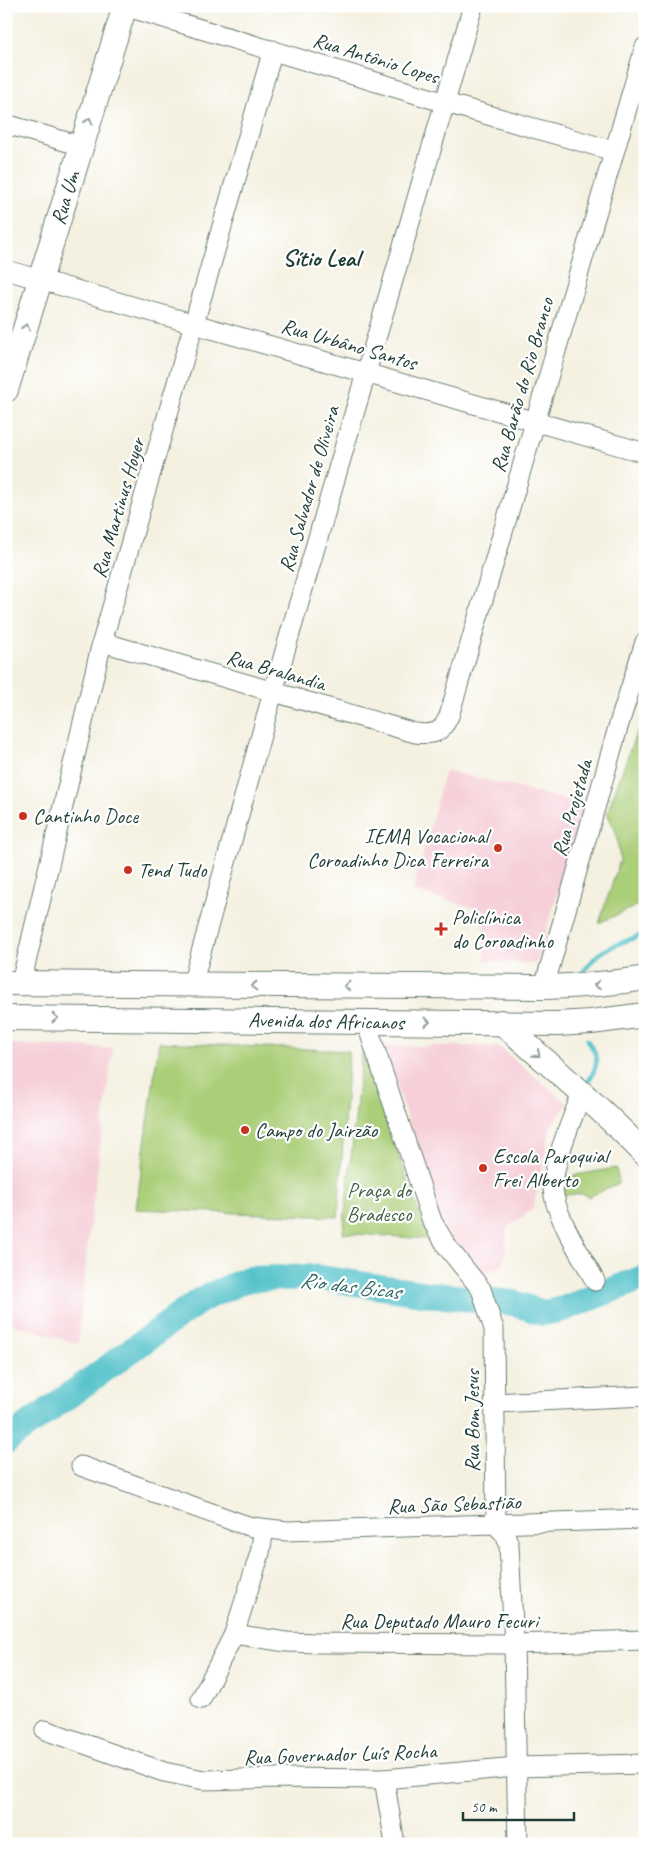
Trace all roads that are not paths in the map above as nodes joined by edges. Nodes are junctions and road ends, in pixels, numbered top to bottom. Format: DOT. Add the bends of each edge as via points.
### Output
graph roads {
  1 [pos="124,6"];
  2 [pos="473,6"];
  3 [pos="645,47"];
  4 [pos="273,50"];
  5 [pos="446,103"];
  6 [pos="6,124"];
  7 [pos="81,146"];
  8 [pos="614,151"];
  9 [pos="6,270"];
  10 [pos="40,280"];
  11 [pos="195,323"];
  12 [pos="366,373"];
  13 [pos="6,390"];
  14 [pos="535,421"];
  15 [pos="645,453"];
  16 [pos="102,642"];
  17 [pos="645,642"];
  18 [pos="273,692"];
  19 [pos="438,732"];
  20 [pos="645,978"];
  21 [pos="14,983"];
  22 [pos="192,985"];
  23 [pos="303,986"];
  24 [pos="491,986"];
  25 [pos="544,987"];
  26 [pos="645,1015"];
  27 [pos="6,1018"];
  28 [pos="225,1020"];
  29 [pos="366,1022"];
  30 [pos="501,1022"];
  31 [pos="582,1093"];
  32 [pos="645,1154"];
  33 [pos="595,1281"];
  34 [pos="645,1396"];
  35 [pos="494,1403"];
  36 [pos="81,1466"];
  37 [pos="645,1519"];
  38 [pos="496,1525"];
  39 [pos="264,1529"];
  40 [pos="234,1634"];
  41 [pos="645,1640"];
  42 [pos="514,1644"];
  43 [pos="201,1699"];
  44 [pos="45,1730"];
  45 [pos="645,1764"];
  46 [pos="516,1767"];
  47 [pos="384,1779"];
  48 [pos="395,1844"];
  49 [pos="518,1844"];
  1 -- 4 [label="street, Rua Antônio Lopes"];
  7 -- 1 [label="main road, Rua Um, one-way"];
  2 -- 5 [label="street, Rua Salvador de Oliveira"];
  3 -- 8 [label="street, Rua Barão do Rio Branco"];
  4 -- 5 [label="street, Rua Antônio Lopes"];
  4 -- 11 [label="street, Rua Martinus Hoyer"];
  5 -- 8 [label="street, Rua Antônio Lopes"];
  5 -- 12 [label="street, Rua Salvador de Oliveira"];
  6 -- 7 [label="street"];
  7 -- 10 [label="main road, Rua Um"];
  8 -- 14 [label="street, Rua Barão do Rio Branco"];
  9 -- 10 [label="street, Rua Urbâno Santos"];
  10 -- 11 [label="street, Rua Urbâno Santos"];
  13 -- 10 [label="main road, Rua Um, one-way"];
  11 -- 12 [label="street, Rua Urbâno Santos"];
  11 -- 16 [label="street, Rua Martinus Hoyer"];
  12 -- 14 [label="street, Rua Urbâno Santos"];
  12 -- 18 [label="street, Rua Salvador de Oliveira"];
  14 -- 15 [label="street, Rua Urbâno Santos"];
  14 -- 19 [label="street, Rua Barão do Rio Branco" via="449,716"];
  16 -- 18 [label="street, Rua Bralandia"];
  16 -- 21 [label="street, Rua Martinus Hoyer"];
  17 -- 25 [label="street, Rua Projetada"];
  18 -- 19 [label="street, Rua Bralandia" via="415,733"];
  18 -- 22 [label="street, Rua Salvador de Oliveira"];
  20 -- 25 [label="main road, Avenida dos Africanos, one-way" via="586,986"];
  21 -- 22 [label="main road, Avenida dos Africanos"];
  23 -- 22 [label="main road, Avenida dos Africanos, one-way"];
  24 -- 23 [label="main road, Avenida dos Africanos, one-way"];
  23 -- 28 [label="main road" via="305,1000 296,1008 265,1008"];
  24 -- 25 [label="main road, Avenida dos Africanos"];
  24 -- 29 [label="main road" via="459,1000 378,1000 366,1008"];
  26 -- 30 [label="main road, Avenida dos Africanos" via="591,1022"];
  27 -- 28 [label="main road, Avenida dos Africanos, one-way"];
  28 -- 29 [label="main road, Avenida dos Africanos"];
  29 -- 30 [label="main road, Avenida dos Africanos, one-way"];
  29 -- 35 [label="street, Rua Bom Jesus" via="432,1221 448,1248 481,1289 494,1342"];
  30 -- 31 [label="main road, one-way"];
  31 -- 32 [label="main road"];
  31 -- 33 [label="street" via="566,1136 553,1189 558,1210"];
  34 -- 35 [label="street"];
  35 -- 38 [label="street, Rua Bom Jesus"];
  36 -- 39 [label="street, Rua São Sebastião"];
  37 -- 38 [label="street, Rua São Sebastião"];
  38 -- 39 [label="street, Rua São Sebastião" via="302,1532"];
  38 -- 42 [label="street" via="505,1534 509,1545"];
  39 -- 40 [label="street" via="260,1553"];
  40 -- 42 [label="street, Rua Deputado Mauro Fecuri" via="318,1644"];
  40 -- 43 [label="street"];
  41 -- 42 [label="street, Rua Deputado Mauro Fecuri"];
  42 -- 46 [label="street"];
  44 -- 47 [label="street, Rua Governador Luís Rocha" via="164,1772 204,1780"];
  45 -- 46 [label="street, Rua Governador Luís Rocha"];
  46 -- 47 [label="street, Rua Governador Luís Rocha"];
  46 -- 49 [label="street"];
  47 -- 48 [label="street"];
}
